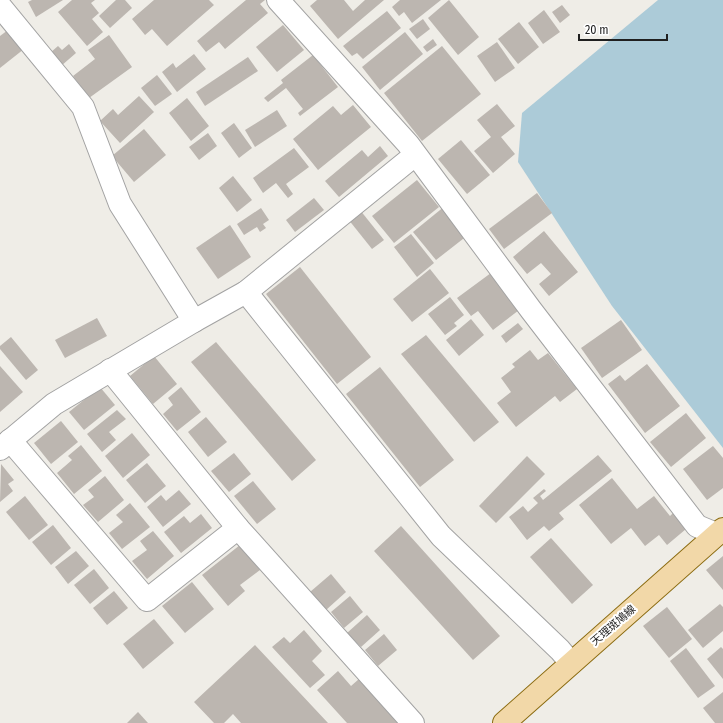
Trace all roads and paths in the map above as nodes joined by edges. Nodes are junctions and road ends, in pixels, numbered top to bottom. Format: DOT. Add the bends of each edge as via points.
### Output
graph roads {
  1 [pos="278,0"];
  2 [pos="0,6"];
  3 [pos="415,155"];
  4 [pos="246,292"];
  5 [pos="194,321"];
  6 [pos="110,370"];
  7 [pos="5,444"];
  8 [pos="238,528"];
  9 [pos="721,534"];
  10 [pos="571,663"];
  11 [pos="414,723"];
  12 [pos="504,723"];
  1 -- 3 [label="street" via="408,144"];
  2 -- 5 [label="street" via="83,107 120,204"];
  3 -- 4 [label="street"];
  3 -- 9 [label="street" via="697,526"];
  4 -- 5 [label="street"];
  4 -- 10 [label="street" via="441,536"];
  5 -- 6 [label="street"];
  6 -- 7 [label="street" via="54,404"];
  6 -- 8 [label="street"];
  7 -- 8 [label="street" via="146,600"];
  8 -- 11 [label="street"];
  9 -- 10 [label="main road, 天理斑鳩線"];
  10 -- 12 [label="main road, 天理斑鳩線"];
}
